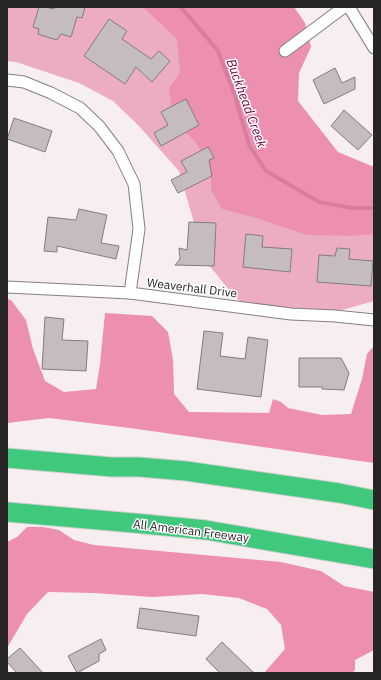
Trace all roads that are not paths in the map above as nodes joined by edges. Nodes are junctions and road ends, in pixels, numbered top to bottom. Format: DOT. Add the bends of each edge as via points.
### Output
graph roads {
  1 [pos="344,7"];
  2 [pos="349,7"];
  3 [pos="374,48"];
  4 [pos="286,51"];
  5 [pos="7,80"];
  6 [pos="7,287"];
  7 [pos="130,293"];
  8 [pos="374,320"];
  9 [pos="7,458"];
  10 [pos="374,500"];
  11 [pos="7,512"];
  12 [pos="374,559"];
  1 -- 4 [label="street"];
  2 -- 3 [label="street"];
  5 -- 7 [label="street" via="24,82 80,108 99,126 118,151 134,184 139,229"];
  6 -- 7 [label="street, Weaverhall Drive"];
  7 -- 8 [label="street, Weaverhall Drive" via="291,314"];
  9 -- 10 [label="highway" via="112,467 139,466"];
  11 -- 12 [label="highway, All American Freeway" via="206,530"];
}
